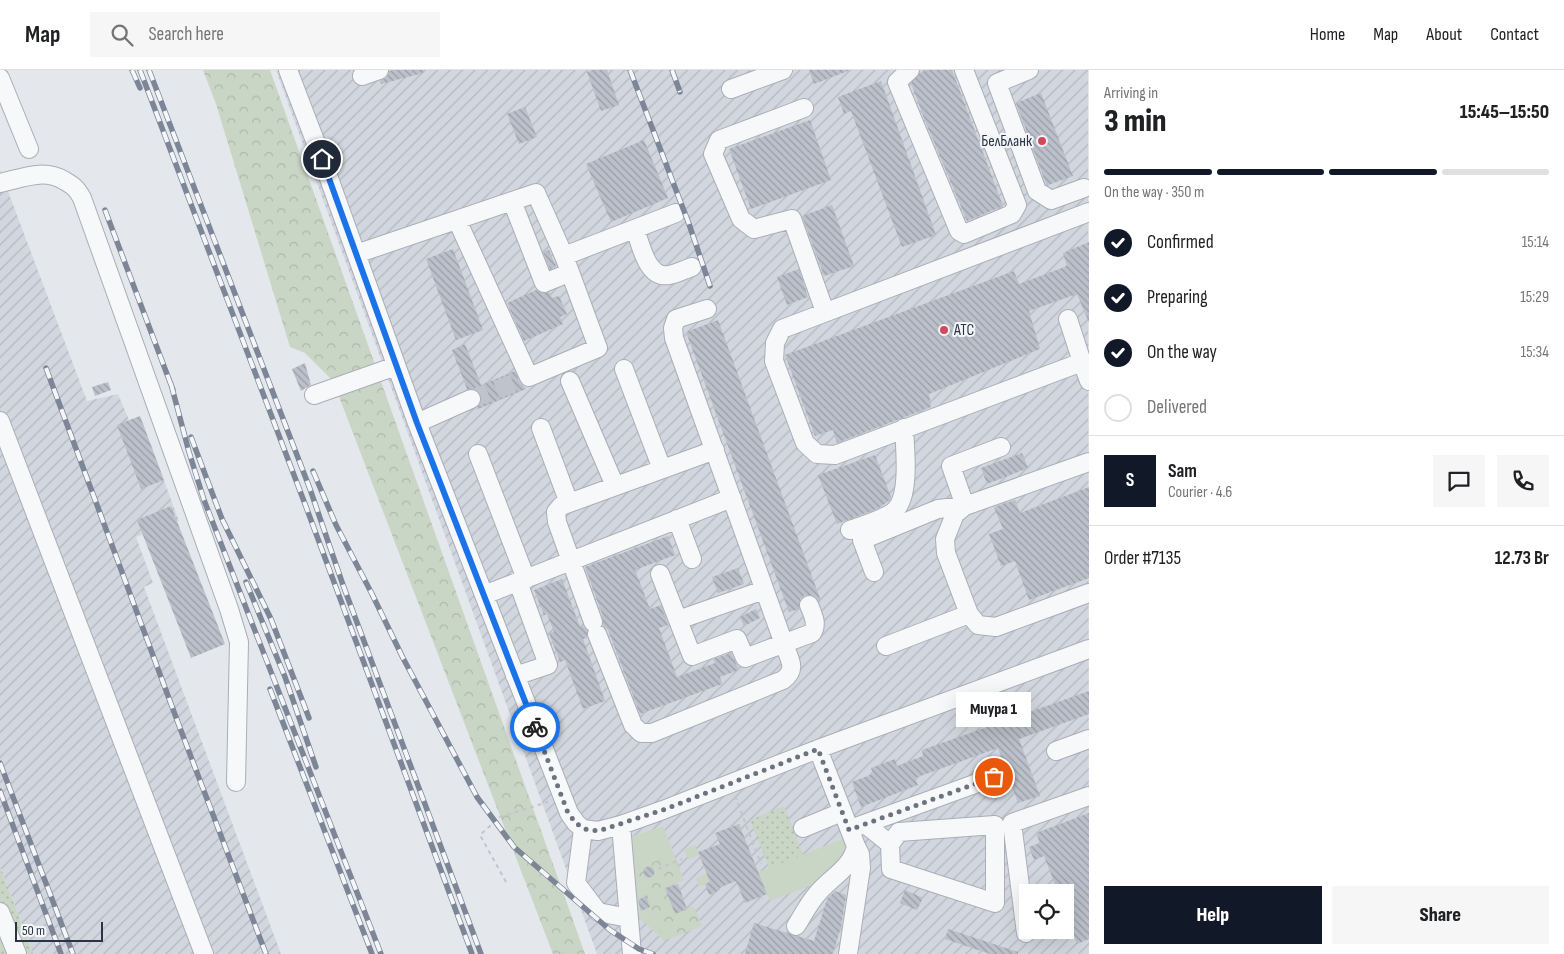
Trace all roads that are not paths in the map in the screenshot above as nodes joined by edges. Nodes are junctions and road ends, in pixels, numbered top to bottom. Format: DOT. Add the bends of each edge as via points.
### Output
graph roads {
  1 [pos="288,70"];
  2 [pos="380,70"];
  3 [pos="782,70"];
  4 [pos="910,70"];
  5 [pos="964,70"];
  6 [pos="1029,70"];
  7 [pos="362,76"];
  8 [pos="0,78"];
  9 [pos="731,89"];
  10 [pos="804,108"];
  11 [pos="29,149"];
  12 [pos="0,183"];
  13 [pos="1084,188"];
  14 [pos="512,201"];
  15 [pos="1089,212"];
  16 [pos="676,213"];
  17 [pos="457,220"];
  18 [pos="635,229"];
  19 [pos="356,254"];
  20 [pos="564,256"];
  21 [pos="692,267"];
  22 [pos="569,273"];
  23 [pos="706,309"];
  24 [pos="826,312"];
  25 [pos="1068,319"];
  26 [pos="1082,362"];
  27 [pos="396,366"];
  28 [pos="624,369"];
  29 [pos="570,381"];
  30 [pos="1089,381"];
  31 [pos="314,395"];
  32 [pos="472,399"];
  33 [pos="0,421"];
  34 [pos="417,423"];
  35 [pos="541,428"];
  36 [pos="904,428"];
  37 [pos="1001,447"];
  38 [pos="715,450"];
  39 [pos="478,454"];
  40 [pos="1089,462"];
  41 [pos="662,469"];
  42 [pos="615,486"];
  43 [pos="732,498"];
  44 [pos="570,503"];
  45 [pos="965,506"];
  46 [pos="677,520"];
  47 [pos="850,530"];
  48 [pos="692,559"];
  49 [pos="570,562"];
  50 [pos="874,572"];
  51 [pos="660,574"];
  52 [pos="522,581"];
  53 [pos="764,590"];
  54 [pos="1089,593"];
  55 [pos="484,595"];
  56 [pos="809,605"];
  57 [pos="969,614"];
  58 [pos="678,620"];
  59 [pos="784,644"];
  60 [pos="886,646"];
  61 [pos="1089,649"];
  62 [pos="515,676"];
  63 [pos="1089,739"];
  64 [pos="818,749"];
  65 [pos="1056,751"];
  66 [pos="994,777"];
  67 [pos="236,782"];
  68 [pos="1089,796"];
  69 [pos="842,812"];
  70 [pos="620,825"];
  71 [pos="857,827"];
  72 [pos="803,828"];
  73 [pos="584,829"];
  74 [pos="890,844"];
  75 [pos="856,846"];
  76 [pos="1020,884"];
  77 [pos="0,912"];
  78 [pos="628,918"];
  79 [pos="796,926"];
  80 [pos="17,954"];
  81 [pos="204,954"];
  82 [pos="632,954"];
  83 [pos="848,954"];
  1 -- 19 [label="street"];
  2 -- 7 [label="street"];
  3 -- 9 [label="street"];
  4 -- 5 [label="street" via="897,82 959,231 964,234 1012,214 1017,205"];
  6 -- 13 [label="street" via="997,83 1038,191 1051,200"];
  8 -- 11 [label="street"];
  10 -- 24 [label="street" via="719,140 713,154 741,219 754,229 792,219"];
  12 -- 67 [label="street" via="42,173 56,176 77,188 82,198 239,642"];
  14 -- 17 [label="street"];
  14 -- 20 [label="street" via="536,193"];
  14 -- 22 [label="street" via="544,283"];
  15 -- 24 [label="street"];
  16 -- 18 [label="street"];
  17 -- 19 [label="street"];
  17 -- 22 [label="street" via="525,378 598,348"];
  18 -- 20 [label="street"];
  18 -- 21 [label="street" via="650,268 657,274 670,275"];
  19 -- 27 [label="street"];
  20 -- 22 [label="street"];
  23 -- 38 [label="street" via="676,318 673,328"];
  24 -- 36 [label="street" via="782,329 775,343 774,361 805,443 817,454 835,456"];
  25 -- 26 [label="street"];
  26 -- 30 [label="street"];
  26 -- 36 [label="street"];
  27 -- 31 [label="street"];
  27 -- 34 [label="street"];
  28 -- 41 [label="street"];
  29 -- 42 [label="street"];
  32 -- 34 [label="street"];
  33 -- 81 [label="street"];
  34 -- 55 [label="street"];
  35 -- 44 [label="street"];
  36 -- 47 [label="street" via="905,490 900,505 893,512"];
  37 -- 45 [label="street" via="951,466"];
  38 -- 41 [label="street"];
  38 -- 43 [label="street"];
  39 -- 52 [label="street"];
  40 -- 45 [label="street"];
  41 -- 42 [label="street"];
  42 -- 44 [label="street"];
  43 -- 46 [label="street"];
  43 -- 53 [label="street"];
  44 -- 49 [label="street" via="556,512 556,522"];
  45 -- 50 [label="street" via="938,509 862,540"];
  45 -- 57 [label="street" via="955,514 945,539 946,553"];
  46 -- 48 [label="street"];
  46 -- 49 [label="street"];
  49 -- 52 [label="street"];
  49 -- 59 [label="street" via="633,724 641,733 652,733 784,680 792,669"];
  51 -- 58 [label="street"];
  52 -- 55 [label="street"];
  52 -- 62 [label="street" via="548,665"];
  53 -- 58 [label="street"];
  53 -- 59 [label="street"];
  54 -- 57 [label="street" via="996,627 978,624"];
  55 -- 62 [label="street"];
  56 -- 59 [label="street" via="815,622 812,633"];
  57 -- 60 [label="street"];
  58 -- 59 [label="street" via="692,656 737,639 745,658"];
  61 -- 64 [label="street"];
  62 -- 73 [label="street" via="568,813"];
  63 -- 65 [label="street"];
  64 -- 69 [label="street"];
  64 -- 70 [label="street"];
  66 -- 71 [label="street"];
  68 -- 76 [label="street" via="1012,823"];
  69 -- 71 [label="street"];
  69 -- 72 [label="street"];
  70 -- 73 [label="street" via="598,831"];
  70 -- 78 [label="street"];
  71 -- 74 [label="street"];
  71 -- 75 [label="street"];
  73 -- 78 [label="street" via="576,883 598,912"];
  74 -- 74 [label="street" via="890,869 994,903 995,824 899,832"];
  75 -- 79 [label="street" via="855,854 841,873 818,893"];
  75 -- 83 [label="street" via="861,868"];
  77 -- 80 [label="street"];
  78 -- 82 [label="street"];
}
